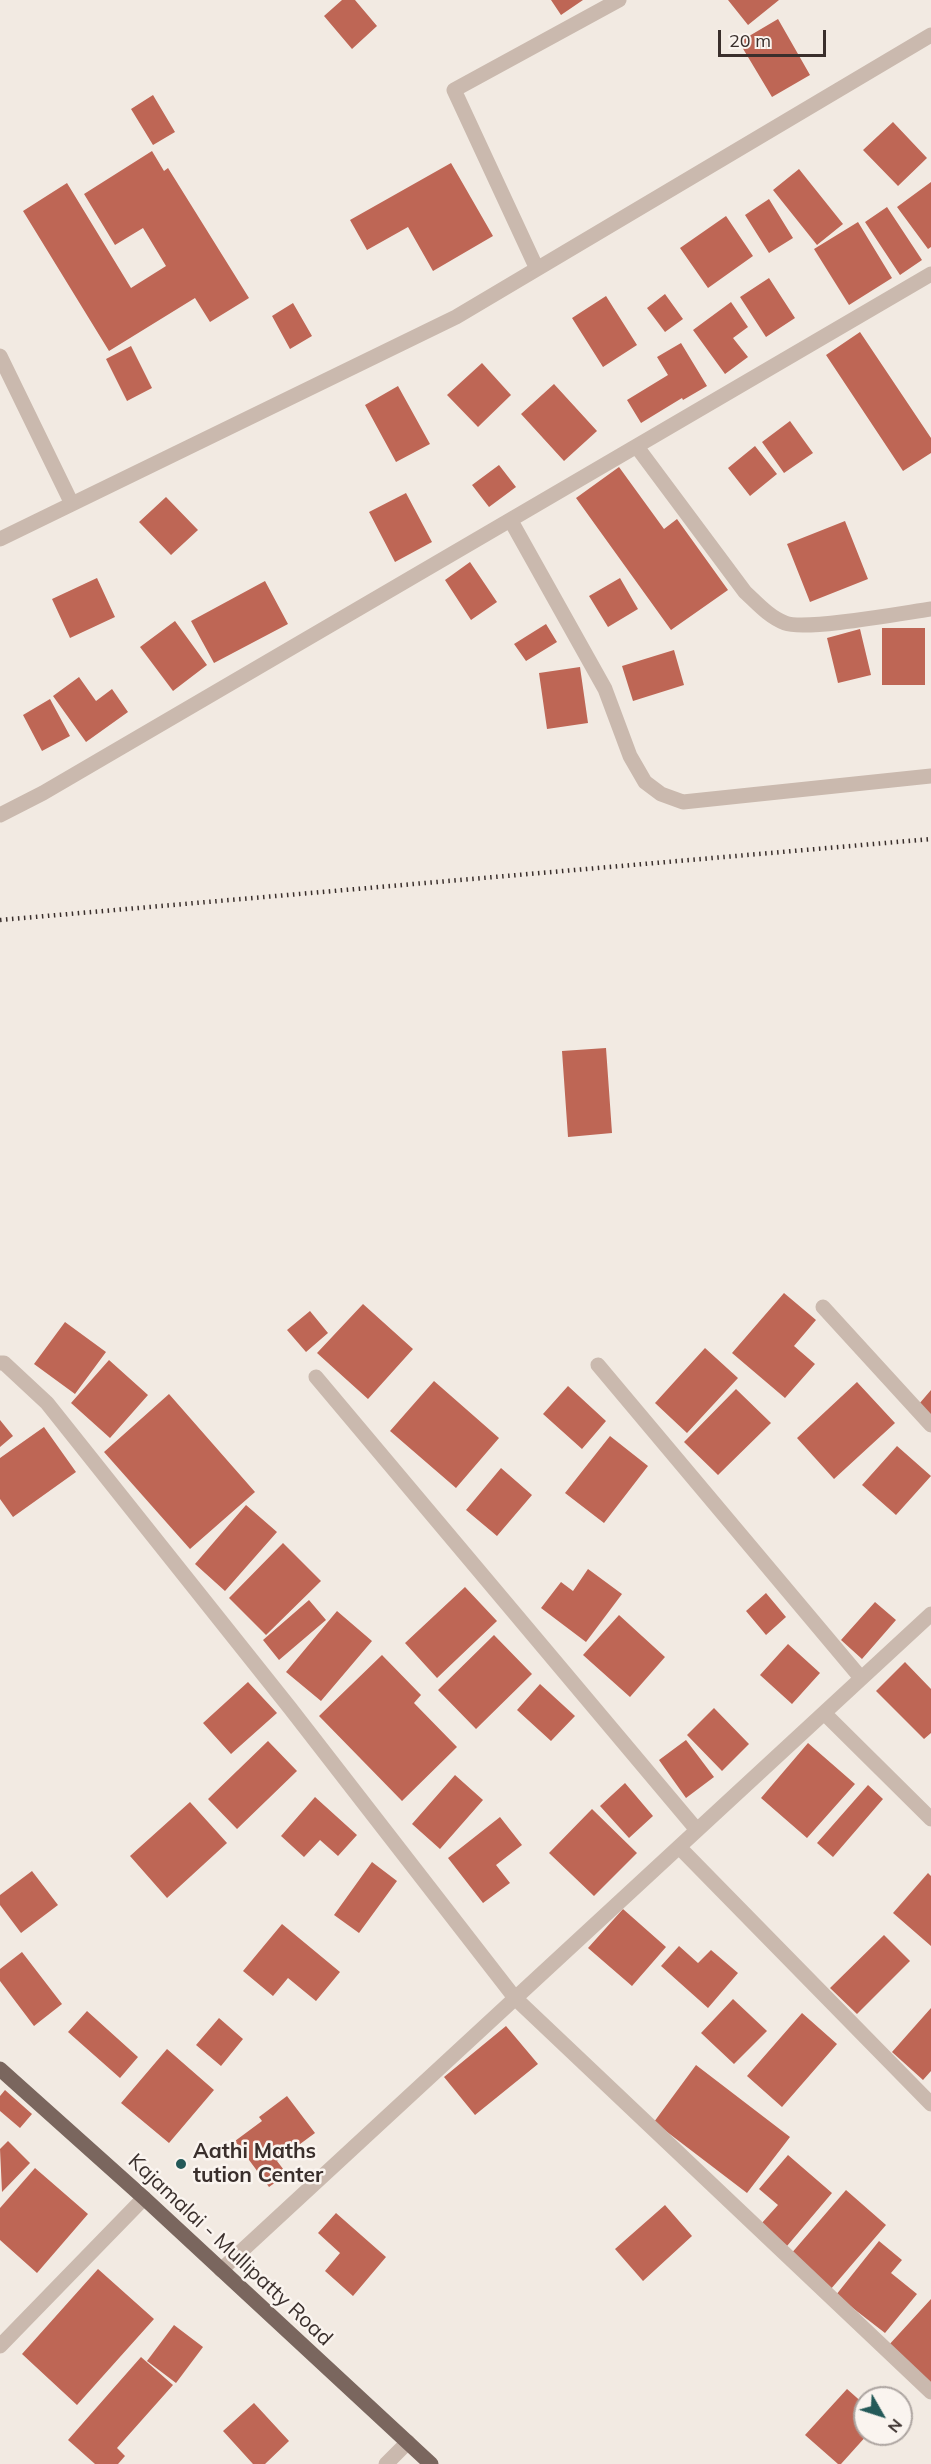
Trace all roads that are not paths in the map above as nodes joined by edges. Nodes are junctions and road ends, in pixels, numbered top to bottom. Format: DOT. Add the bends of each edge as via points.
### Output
graph roads {
  1 [pos="619,0"];
  2 [pos="931,35"];
  3 [pos="537,269"];
  4 [pos="931,274"];
  5 [pos="0,356"];
  6 [pos="637,447"];
  7 [pos="72,504"];
  8 [pos="511,521"];
  9 [pos="0,539"];
  10 [pos="931,609"];
  11 [pos="931,776"];
  12 [pos="0,815"];
  13 [pos="823,1307"];
  14 [pos="0,1363"];
  15 [pos="598,1365"];
  16 [pos="316,1377"];
  17 [pos="931,1425"];
  18 [pos="931,1614"];
  19 [pos="861,1678"];
  20 [pos="824,1713"];
  21 [pos="931,1819"];
  22 [pos="697,1830"];
  23 [pos="679,1847"];
  24 [pos="515,1998"];
  25 [pos="0,2069"];
  26 [pos="931,2104"];
  27 [pos="144,2198"];
  28 [pos="221,2270"];
  29 [pos="0,2346"];
  30 [pos="931,2392"];
  31 [pos="408,2442"];
  32 [pos="386,2464"];
  33 [pos="432,2464"];
  1 -- 3 [label="street" via="454,90"];
  2 -- 3 [label="street"];
  3 -- 7 [label="street" via="456,317"];
  4 -- 6 [label="street"];
  5 -- 7 [label="street"];
  6 -- 8 [label="street"];
  6 -- 10 [label="street" via="745,592 764,611 786,624 809,625"];
  7 -- 9 [label="street"];
  8 -- 11 [label="street" via="605,689 630,756 645,782 661,795 683,802"];
  8 -- 12 [label="street"];
  13 -- 17 [label="street"];
  14 -- 24 [label="street" via="47,1403"];
  15 -- 19 [label="street"];
  16 -- 22 [label="street"];
  18 -- 19 [label="street"];
  19 -- 20 [label="street"];
  20 -- 21 [label="street"];
  20 -- 22 [label="street"];
  22 -- 23 [label="street"];
  23 -- 24 [label="street"];
  23 -- 26 [label="street"];
  24 -- 28 [label="street"];
  24 -- 30 [label="street"];
  25 -- 27 [label="main road, Kajamalai - Mullipatty Road"];
  27 -- 28 [label="main road, Kajamalai - Mullipatty Road"];
  27 -- 29 [label="street"];
  28 -- 31 [label="main road, Kajamalai - Mullipatty Road"];
  31 -- 32 [label="street"];
  31 -- 33 [label="main road, Kajamalai - Mullipatty Road"];
}
